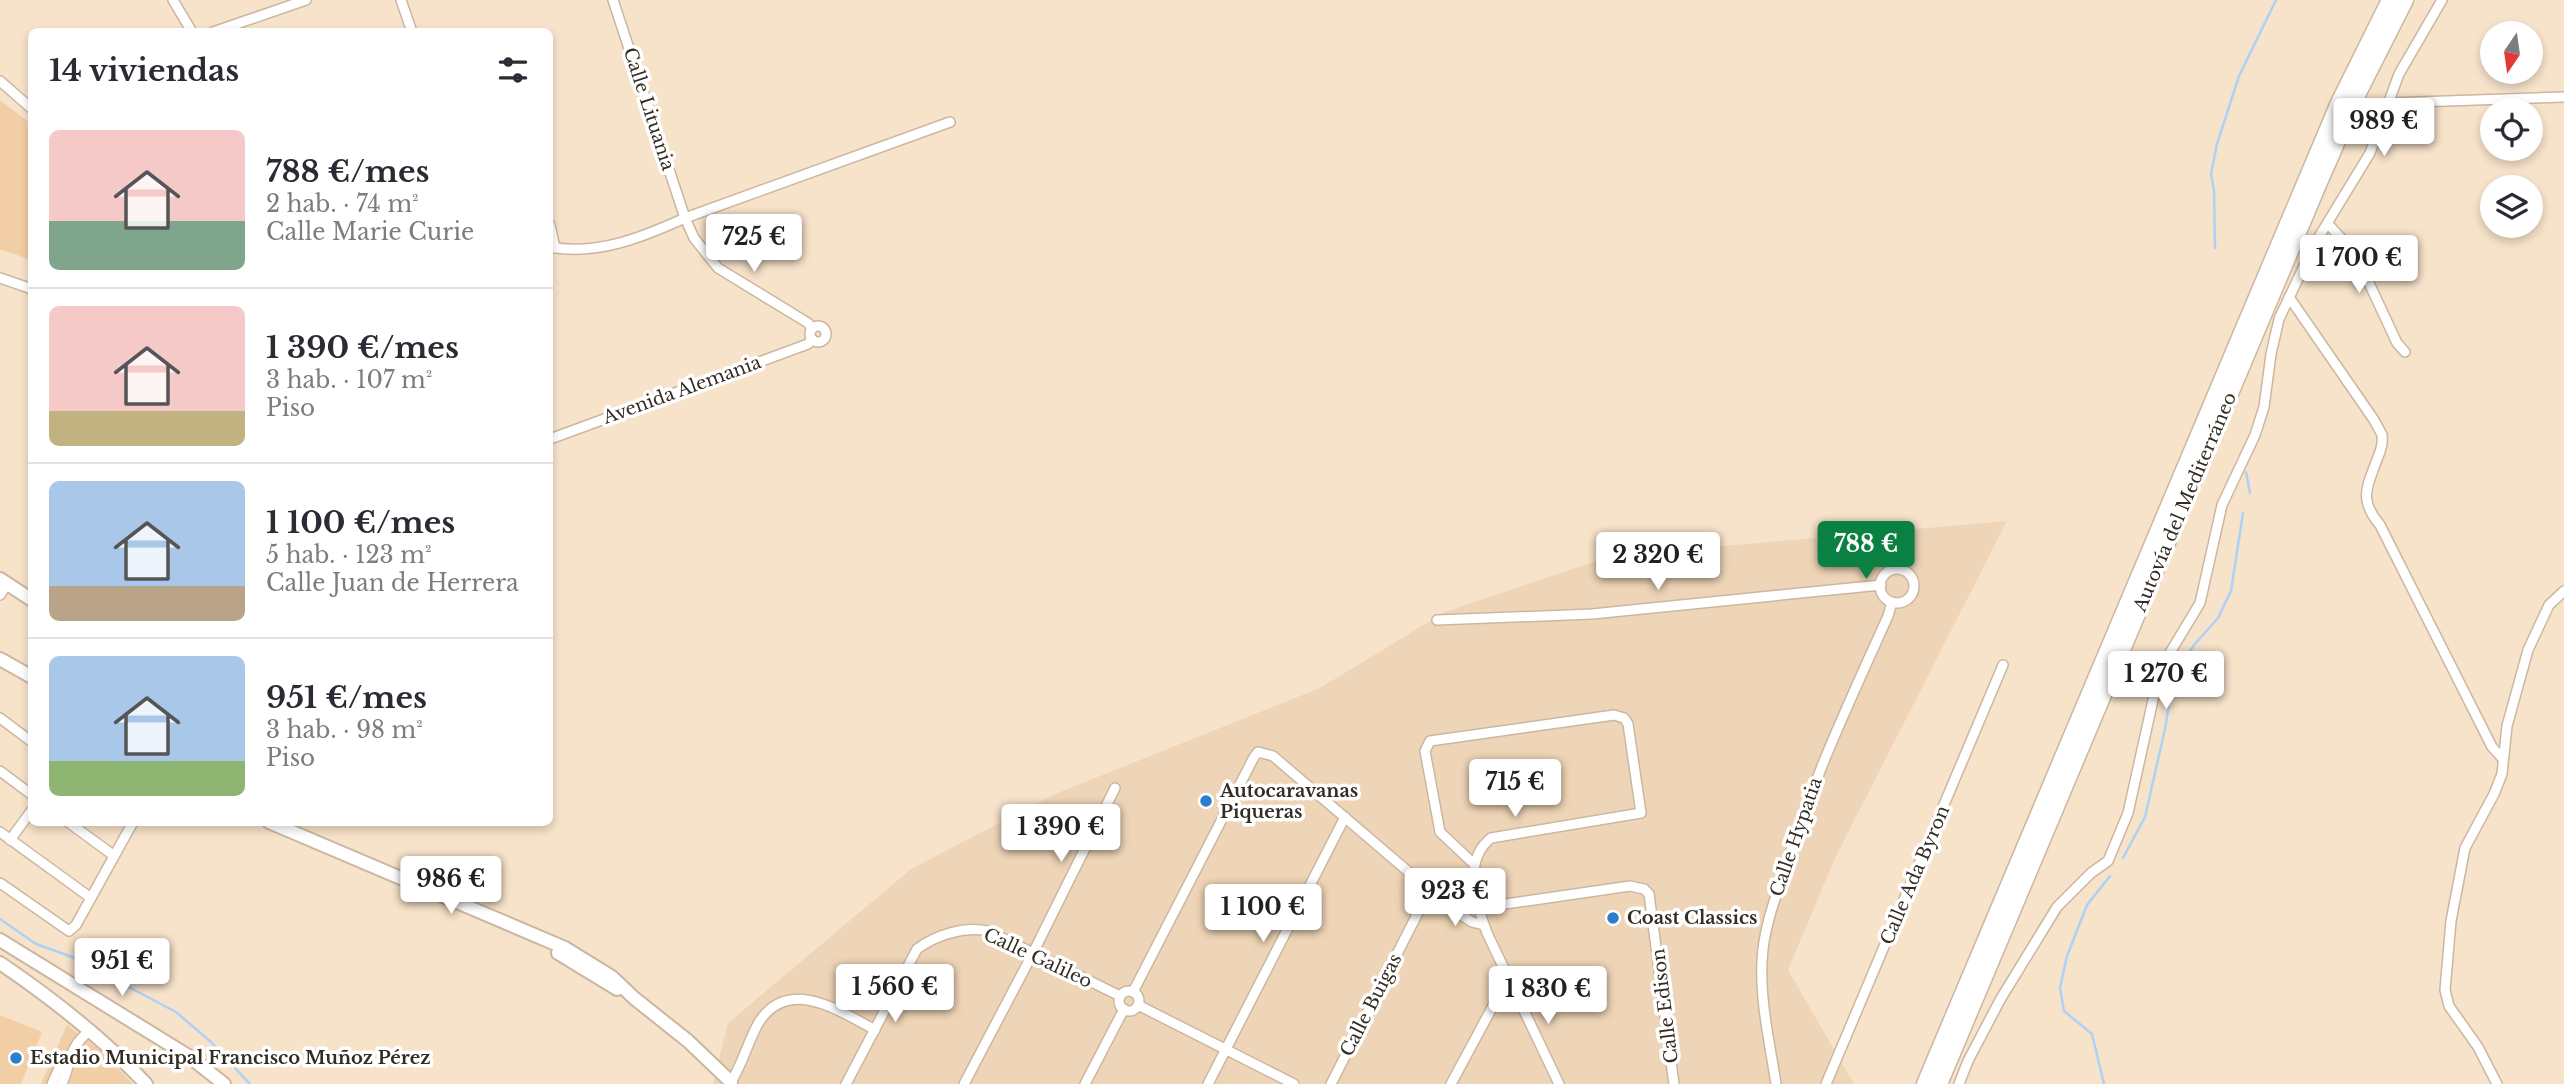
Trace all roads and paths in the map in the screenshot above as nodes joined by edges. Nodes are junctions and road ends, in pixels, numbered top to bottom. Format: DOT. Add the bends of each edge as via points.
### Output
graph roads {
  1 [pos="173,0"];
  2 [pos="306,0"];
  3 [pos="401,0"];
  4 [pos="613,0"];
  5 [pos="2390,0"];
  6 [pos="2405,0"];
  7 [pos="2442,0"];
  8 [pos="190,28"];
  9 [pos="225,28"];
  10 [pos="411,28"];
  11 [pos="0,81"];
  12 [pos="2564,97"];
  13 [pos="2388,103"];
  14 [pos="28,106"];
  15 [pos="950,122"];
  16 [pos="685,218"];
  17 [pos="2328,224"];
  18 [pos="553,248"];
  19 [pos="0,278"];
  20 [pos="28,288"];
  21 [pos="2289,297"];
  22 [pos="812,334"];
  23 [pos="2405,352"];
  24 [pos="553,438"];
  25 [pos="1881,585"];
  26 [pos="2,586"];
  27 [pos="2564,591"];
  28 [pos="28,598"];
  29 [pos="1892,602"];
  30 [pos="1437,620"];
  31 [pos="0,659"];
  32 [pos="2003,666"];
  33 [pos="28,675"];
  34 [pos="0,718"];
  35 [pos="28,739"];
  36 [pos="2503,759"];
  37 [pos="0,771"];
  38 [pos="1115,788"];
  39 [pos="28,792"];
  40 [pos="28,815"];
  41 [pos="1345,817"];
  42 [pos="73,826"];
  43 [pos="129,826"];
  44 [pos="278,826"];
  45 [pos="0,832"];
  46 [pos="10,840"];
  47 [pos="113,855"];
  48 [pos="1474,864"];
  49 [pos="0,883"];
  50 [pos="1430,889"];
  51 [pos="91,898"];
  52 [pos="1443,900"];
  53 [pos="1478,908"];
  54 [pos="1484,925"];
  55 [pos="0,940"];
  56 [pos="1033,953"];
  57 [pos="0,963"];
  58 [pos="1508,978"];
  59 [pos="1133,992"];
  60 [pos="1120,996"];
  61 [pos="1138,1005"];
  62 [pos="1124,1009"];
  63 [pos="90,1030"];
  64 [pos="875,1030"];
  65 [pos="1226,1049"];
  66 [pos="68,1060"];
  67 [pos="733,1083"];
  68 [pos="52,1084"];
  69 [pos="62,1084"];
  70 [pos="146,1084"];
  71 [pos="224,1084"];
  72 [pos="846,1084"];
  73 [pos="964,1084"];
  74 [pos="1086,1084"];
  75 [pos="1208,1084"];
  76 [pos="1294,1084"];
  77 [pos="1331,1084"];
  78 [pos="1451,1084"];
  79 [pos="1559,1084"];
  80 [pos="1674,1084"];
  81 [pos="1776,1084"];
  82 [pos="1826,1084"];
  83 [pos="1925,1084"];
  84 [pos="1939,1084"];
  85 [pos="1959,1084"];
  86 [pos="2497,1084"];
  1 -- 8 [label="street"];
  2 -- 9 [label="street"];
  3 -- 10 [label="street"];
  4 -- 16 [label="street, Calle Lituania"];
  5 -- 83 [label="highway, Autovía del Mediterráneo" via="2334,116"];
  6 -- 84 [label="highway, Autovía del Mediterráneo" via="2317,187"];
  7 -- 13 [label="street" via="2399,74"];
  11 -- 14 [label="street"];
  12 -- 13 [label="street"];
  13 -- 17 [label="street" via="2370,153"];
  15 -- 16 [label="street"];
  16 -- 18 [label="street" via="610,246"];
  16 -- 22 [label="street, Calle Lituania" via="718,268 808,323"];
  17 -- 21 [label="street"];
  17 -- 23 [label="street" via="2355,253"];
  19 -- 20 [label="street"];
  21 -- 36 [label="street" via="2382,436 2365,503 2492,747"];
  21 -- 85 [label="street" via="2271,354 2264,407 2222,505 2200,603 2165,661 2128,813 2108,861 2057,906 2000,1000"];
  22 -- 24 [label="street, Avenida Alemania" via="808,344"];
  25 -- 29 [label="street" via="1884,597"];
  25 -- 29 [label="street" via="1893,570 1910,576 1913,589 1909,597"];
  25 -- 30 [label="street" via="1592,614"];
  26 -- 28 [label="street"];
  27 -- 36 [label="street" via="2549,605 2528,650"];
  29 -- 81 [label="street, Calle Hypatia" via="1805,806 1765,935 1763,988"];
  31 -- 33 [label="street"];
  32 -- 82 [label="street, Calle Ada Byron"];
  34 -- 35 [label="street"];
  36 -- 86 [label="street" via="2494,794 2465,848 2451,921 2445,990 2449,1006"];
  37 -- 39 [label="street"];
  38 -- 56 [label="street"];
  40 -- 46 [label="street"];
  41 -- 50 [label="street"];
  41 -- 59 [label="street" via="1273,756 1258,752"];
  41 -- 65 [label="street"];
  42 -- 47 [label="street"];
  43 -- 47 [label="street"];
  44 -- 67 [label="street" via="523,929 634,998"];
  45 -- 46 [label="street"];
  46 -- 51 [label="street"];
  47 -- 51 [label="street"];
  48 -- 48 [label="street" via="1481,846 1491,838 1641,813 1624,718 1614,715 1430,741 1425,751 1440,832"];
  48 -- 53 [label="street"];
  49 -- 51 [label="street" via="69,932"];
  50 -- 52 [label="street"];
  50 -- 77 [label="street, Calle Buigas"];
  52 -- 53 [label="street"];
  52 -- 54 [label="street" via="1472,922"];
  53 -- 54 [label="street"];
  53 -- 80 [label="street, Calle Edison" via="1629,886 1649,894"];
  54 -- 58 [label="street"];
  55 -- 71 [label="street" via="190,1057"];
  56 -- 60 [label="street, Calle Galileo"];
  56 -- 64 [label="street, Calle Galileo" via="978,929 937,938 917,949"];
  56 -- 73 [label="street"];
  57 -- 63 [label="street"];
  58 -- 78 [label="street"];
  58 -- 79 [label="street"];
  59 -- 60 [label="street"];
  59 -- 61 [label="street"];
  60 -- 62 [label="street"];
  61 -- 62 [label="street"];
  61 -- 65 [label="street"];
  62 -- 74 [label="street"];
  63 -- 66 [label="street" via="75,1042"];
  63 -- 70 [label="street"];
  64 -- 67 [label="street" via="815,1002 784,1001 759,1023"];
  64 -- 72 [label="street"];
  65 -- 75 [label="street"];
  65 -- 76 [label="street"];
  66 -- 68 [label="street"];
  66 -- 69 [label="street"];
}
